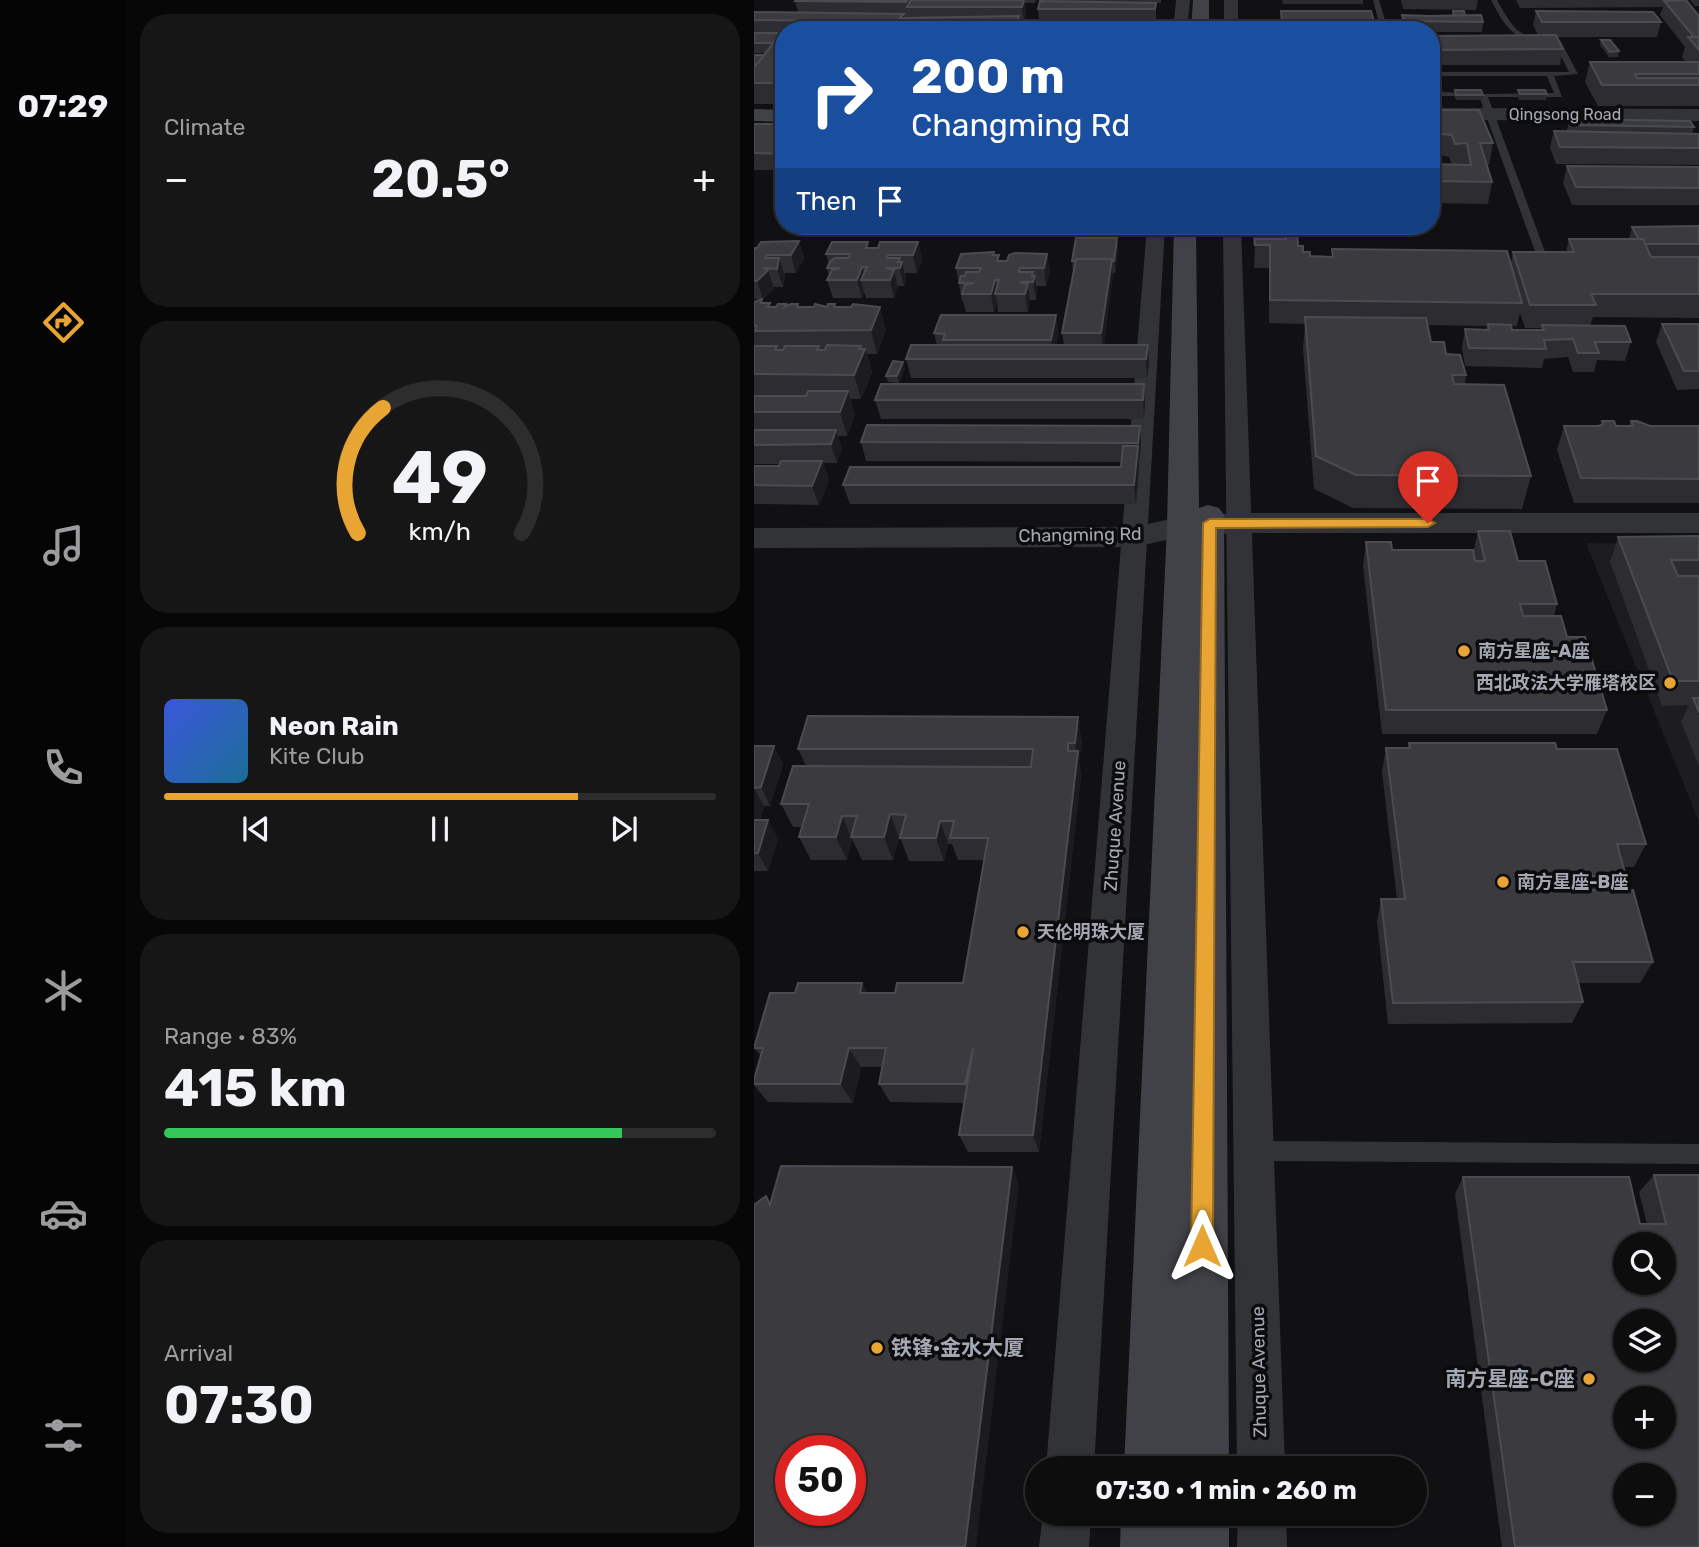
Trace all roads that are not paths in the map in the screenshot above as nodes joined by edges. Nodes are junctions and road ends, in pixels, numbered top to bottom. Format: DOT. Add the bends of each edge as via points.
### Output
graph roads {
  1 [pos="1183,0"];
  2 [pos="1201,0"];
  3 [pos="1215,0"];
  4 [pos="1231,0"];
  5 [pos="1376,0"];
  6 [pos="1494,0"];
  7 [pos="1181,21"];
  8 [pos="1200,21"];
  9 [pos="1214,21"];
  10 [pos="1231,21"];
  11 [pos="1382,21"];
  12 [pos="1440,74"];
  13 [pos="1550,75"];
  14 [pos="1440,94"];
  15 [pos="1483,95"];
  16 [pos="754,109"];
  17 [pos="775,109"];
  18 [pos="1440,114"];
  19 [pos="1491,114"];
  20 [pos="754,115"];
  21 [pos="1699,115"];
  22 [pos="775,116"];
  23 [pos="1154,235"];
  24 [pos="1186,235"];
  25 [pos="1210,235"];
  26 [pos="1231,235"];
  27 [pos="1542,257"];
  28 [pos="1699,523"];
  29 [pos="1210,524"];
  30 [pos="1135,537"];
  31 [pos="754,538"];
  32 [pos="1254,1151"];
  33 [pos="1699,1154"];
  34 [pos="1071,1456"];
  35 [pos="1154,1456"];
  36 [pos="1200,1456"];
  37 [pos="1261,1456"];
  38 [pos="1066,1526"];
  39 [pos="1151,1526"];
  40 [pos="1199,1526"];
  41 [pos="1262,1526"];
  42 [pos="1064,1547"];
  43 [pos="1150,1547"];
  44 [pos="1199,1547"];
  45 [pos="1262,1547"];
  1 -- 7 [label="street"];
  2 -- 8 [label="main road"];
  3 -- 9 [label="main road"];
  4 -- 10 [label="street"];
  5 -- 11 [label="lane"];
  6 -- 13 [label="lane" via="1509,30 1538,44 1558,44 1574,74"];
  12 -- 13 [label="lane"];
  13 -- 15 [label="lane" via="1559,95"];
  14 -- 15 [label="lane"];
  15 -- 19 [label="lane"];
  16 -- 17 [label="main road"];
  18 -- 19 [label="street, Qingsong Road"];
  19 -- 21 [label="street, Qingsong Road"];
  19 -- 27 [label="lane"];
  20 -- 22 [label="main road"];
  23 -- 30 [label="street, Zhuque Avenue"];
  24 -- 29 [label="main road, Zhuque Avenue"];
  25 -- 29 [label="main road, Zhuque Avenue" via="1206,505"];
  26 -- 29 [label="street, Zhuque Avenue"];
  28 -- 29 [label="street, Changming Rd"];
  29 -- 30 [label="street, Changming Rd"];
  29 -- 32 [label="street, Zhuque Avenue"];
  29 -- 35 [label="main road, Zhuque Avenue"];
  29 -- 36 [label="main road, Zhuque Avenue"];
  30 -- 31 [label="street, Changming Rd"];
  30 -- 34 [label="street, Zhuque Avenue"];
  32 -- 33 [label="lane"];
  32 -- 37 [label="street, Zhuque Avenue"];
  38 -- 42 [label="street"];
  39 -- 43 [label="main road"];
  40 -- 44 [label="main road"];
  41 -- 45 [label="street"];
}
